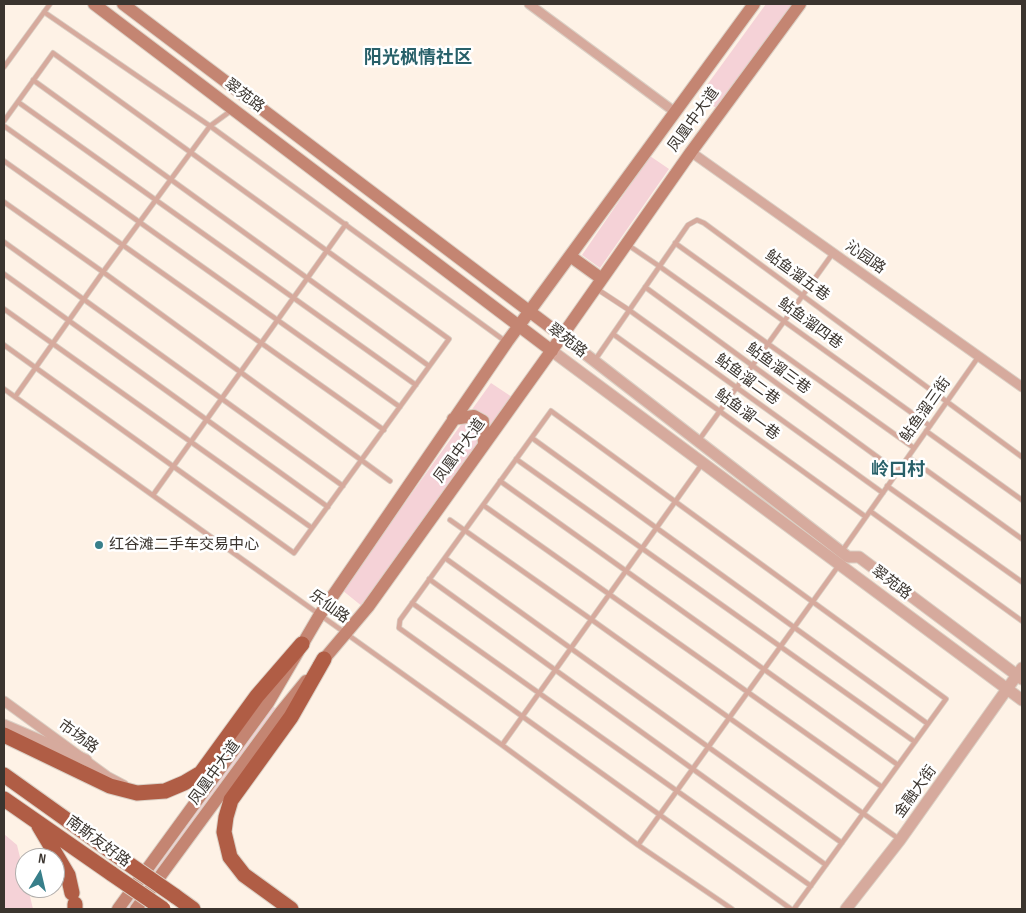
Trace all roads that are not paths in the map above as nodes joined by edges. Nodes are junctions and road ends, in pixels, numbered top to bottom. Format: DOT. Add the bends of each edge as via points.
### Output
graph roads {
  1 [pos="50,4"];
  2 [pos="94,4"];
  3 [pos="123,4"];
  4 [pos="529,4"];
  5 [pos="754,4"];
  6 [pos="800,4"];
  7 [pos="44,12"];
  8 [pos="4,67"];
  9 [pos="33,80"];
  10 [pos="18,102"];
  11 [pos="234,109"];
  12 [pos="675,112"];
  13 [pos="4,121"];
  14 [pos="4,126"];
  15 [pos="210,126"];
  16 [pos="691,152"];
  17 [pos="190,153"];
  18 [pos="4,161"];
  19 [pos="171,180"];
  20 [pos="156,200"];
  21 [pos="4,202"];
  22 [pos="140,223"];
  23 [pos="346,224"];
  24 [pos="4,242"];
  25 [pos="675,243"];
  26 [pos="626,244"];
  27 [pos="123,245"];
  28 [pos="326,251"];
  29 [pos="833,253"];
  30 [pos="570,256"];
  31 [pos="660,266"];
  32 [pos="104,272"];
  33 [pos="4,274"];
  34 [pos="307,278"];
  35 [pos="599,283"];
  36 [pos="645,287"];
  37 [pos="803,296"];
  38 [pos="293,297"];
  39 [pos="84,300"];
  40 [pos="4,310"];
  41 [pos="629,310"];
  42 [pos="530,311"];
  43 [pos="277,320"];
  44 [pos="69,321"];
  45 [pos="784,321"];
  46 [pos="520,325"];
  47 [pos="613,334"];
  48 [pos="562,336"];
  49 [pos="260,342"];
  50 [pos="507,342"];
  51 [pos="53,344"];
  52 [pos="768,344"];
  53 [pos="4,345"];
  54 [pos="552,351"];
  55 [pos="979,356"];
  56 [pos="594,361"];
  57 [pos="429,366"];
  58 [pos="752,366"];
  59 [pos="36,368"];
  60 [pos="239,372"];
  61 [pos="416,385"];
  62 [pos="1022,387"];
  63 [pos="736,388"];
  64 [pos="4,389"];
  65 [pos="15,398"];
  66 [pos="221,398"];
  67 [pos="947,402"];
  68 [pos="400,407"];
  69 [pos="720,411"];
  70 [pos="453,419"];
  71 [pos="206,420"];
  72 [pos="930,426"];
  73 [pos="384,430"];
  74 [pos="926,431"];
  75 [pos="532,438"];
  76 [pos="698,441"];
  77 [pos="190,442"];
  78 [pos="484,445"];
  79 [pos="914,448"];
  80 [pos="908,457"];
  81 [pos="1022,457"];
  82 [pos="516,459"];
  83 [pos="362,460"];
  84 [pos="702,464"];
  85 [pos="173,466"];
  86 [pos="898,472"];
  87 [pos="390,481"];
  88 [pos="500,482"];
  89 [pos="344,486"];
  90 [pos="888,486"];
  91 [pos="883,493"];
  92 [pos="153,495"];
  93 [pos="1022,500"];
  94 [pos="676,501"];
  95 [pos="483,504"];
  96 [pos="328,507"];
  97 [pos="870,511"];
  98 [pos="866,517"];
  99 [pos="450,520"];
  100 [pos="312,528"];
  101 [pos="657,528"];
  102 [pos="464,530"];
  103 [pos="1022,539"];
  104 [pos="642,549"];
  105 [pos="842,552"];
  106 [pos="445,558"];
  107 [pos="840,564"];
  108 [pos="626,571"];
  109 [pos="429,579"];
  110 [pos="1022,582"];
  111 [pos="610,594"];
  112 [pos="813,602"];
  113 [pos="412,603"];
  114 [pos="319,616"];
  115 [pos="592,620"];
  116 [pos="1022,621"];
  117 [pos="794,627"];
  118 [pos="345,634"];
  119 [pos="302,644"];
  120 [pos="780,647"];
  121 [pos="571,649"];
  122 [pos="324,659"];
  123 [pos="764,669"];
  124 [pos="556,670"];
  125 [pos="1021,674"];
  126 [pos="1008,690"];
  127 [pos="748,692"];
  128 [pos="539,693"];
  129 [pos="4,700"];
  130 [pos="1022,700"];
  131 [pos="522,717"];
  132 [pos="729,718"];
  133 [pos="928,724"];
  134 [pos="4,725"];
  135 [pos="4,735"];
  136 [pos="915,742"];
  137 [pos="502,745"];
  138 [pos="708,747"];
  139 [pos="86,760"];
  140 [pos="898,765"];
  141 [pos="693,769"];
  142 [pos="4,775"];
  143 [pos="882,787"];
  144 [pos="677,791"];
  145 [pos="138,793"];
  146 [pos="4,799"];
  147 [pos="863,814"];
  148 [pos="660,815"];
  149 [pos="37,823"];
  150 [pos="900,840"];
  151 [pos="842,843"];
  152 [pos="638,845"];
  153 [pos="826,865"];
  154 [pos="811,886"];
  155 [pos="74,902"];
  156 [pos="118,909"];
  157 [pos="136,909"];
  158 [pos="163,909"];
  159 [pos="193,909"];
  160 [pos="291,909"];
  161 [pos="732,909"];
  162 [pos="792,909"];
  163 [pos="846,909"];
  1 -- 7 [label="lane"];
  2 -- 11 [label="main road, 翠苑路"];
  3 -- 42 [label="main road, 翠苑路"];
  4 -- 12 [label="street"];
  5 -- 12 [label="main road, 凤凰中大道"];
  6 -- 16 [label="main road, 凤凰中大道"];
  7 -- 8 [label="lane"];
  7 -- 15 [label="lane"];
  9 -- 10 [label="lane"];
  9 -- 17 [label="lane" via="53,53"];
  9 -- 19 [label="lane"];
  10 -- 13 [label="lane"];
  10 -- 20 [label="lane"];
  11 -- 15 [label="lane"];
  11 -- 46 [label="main road, 翠苑路"];
  12 -- 30 [label="main road, 凤凰中大道"];
  14 -- 22 [label="lane"];
  15 -- 17 [label="lane"];
  15 -- 23 [label="lane"];
  16 -- 26 [label="main road, 凤凰中大道"];
  16 -- 29 [label="street, 沁园路"];
  17 -- 19 [label="lane"];
  17 -- 28 [label="lane"];
  18 -- 27 [label="lane"];
  19 -- 20 [label="lane"];
  19 -- 34 [label="lane"];
  20 -- 22 [label="lane"];
  20 -- 38 [label="lane"];
  21 -- 32 [label="lane"];
  22 -- 27 [label="lane"];
  22 -- 43 [label="lane"];
  23 -- 28 [label="lane"];
  23 -- 50 [label="lane"];
  24 -- 39 [label="lane"];
  25 -- 31 [label="lane, 鲇鱼溜五巷"];
  25 -- 37 [label="lane, 鲇鱼溜五巷" via="688,225 697,220"];
  25 -- 45 [label="lane, 鲇鱼溜四巷"];
  26 -- 31 [label="lane"];
  26 -- 35 [label="main road, 凤凰中大道"];
  27 -- 32 [label="lane"];
  27 -- 49 [label="lane"];
  28 -- 34 [label="lane"];
  28 -- 57 [label="lane" via="449,339"];
  29 -- 37 [label="lane"];
  29 -- 55 [label="street, 沁园路"];
  30 -- 35 [label="main road"];
  30 -- 42 [label="main road, 凤凰中大道"];
  31 -- 36 [label="lane, 鲇鱼溜五巷"];
  31 -- 52 [label="lane"];
  32 -- 39 [label="lane"];
  32 -- 60 [label="lane"];
  33 -- 44 [label="lane"];
  34 -- 38 [label="lane"];
  34 -- 57 [label="lane"];
  35 -- 41 [label="lane, 鲇鱼溜二巷"];
  35 -- 48 [label="main road, 凤凰中大道"];
  36 -- 41 [label="lane, 鲇鱼溜五巷"];
  36 -- 58 [label="lane, 鲇鱼溜三巷"];
  37 -- 45 [label="lane"];
  37 -- 67 [label="lane, 鲇鱼溜五巷"];
  38 -- 43 [label="lane"];
  38 -- 61 [label="lane"];
  39 -- 44 [label="lane"];
  39 -- 66 [label="lane"];
  40 -- 51 [label="lane"];
  41 -- 47 [label="lane, 鲇鱼溜五巷"];
  41 -- 63 [label="lane, 鲇鱼溜二巷"];
  42 -- 46 [label="main road, 凤凰中大道"];
  42 -- 48 [label="main road, 翠苑路"];
  43 -- 49 [label="lane"];
  43 -- 68 [label="lane"];
  44 -- 51 [label="lane"];
  44 -- 71 [label="lane"];
  45 -- 52 [label="lane"];
  45 -- 72 [label="lane, 鲇鱼溜四巷"];
  46 -- 50 [label="main road, 凤凰中大道"];
  46 -- 54 [label="main road, 翠苑路"];
  47 -- 56 [label="lane, 鲇鱼溜五巷"];
  47 -- 69 [label="lane, 鲇鱼溜一巷"];
  48 -- 54 [label="main road, 凤凰中大道"];
  48 -- 56 [label="street, 翠苑路"];
  49 -- 60 [label="lane"];
  49 -- 73 [label="lane"];
  50 -- 70 [label="main road, 凤凰中大道"];
  51 -- 59 [label="lane"];
  51 -- 77 [label="lane"];
  52 -- 58 [label="lane"];
  52 -- 79 [label="lane"];
  53 -- 59 [label="lane"];
  54 -- 78 [label="main road, 凤凰中大道"];
  54 -- 84 [label="street, 翠苑路"];
  55 -- 62 [label="street, 沁园路"];
  55 -- 67 [label="lane, 鲇鱼溜三街"];
  56 -- 76 [label="street, 翠苑路"];
  57 -- 61 [label="lane"];
  58 -- 63 [label="lane"];
  58 -- 86 [label="lane, 鲇鱼溜三巷"];
  59 -- 65 [label="lane"];
  59 -- 85 [label="lane"];
  60 -- 66 [label="lane"];
  60 -- 83 [label="lane"];
  61 -- 68 [label="lane"];
  63 -- 69 [label="lane"];
  63 -- 91 [label="lane, 鲇鱼溜二巷"];
  64 -- 65 [label="lane, 乐仙路"];
  65 -- 92 [label="lane, 乐仙路"];
  66 -- 71 [label="lane"];
  66 -- 89 [label="lane"];
  67 -- 72 [label="lane, 鲇鱼溜三街"];
  67 -- 81 [label="lane, 鲇鱼溜五巷"];
  68 -- 73 [label="lane"];
  69 -- 76 [label="lane"];
  69 -- 98 [label="lane, 鲇鱼溜一巷"];
  70 -- 78 [label="main road" via="474,416 483,421"];
  70 -- 114 [label="main road, 凤凰中大道"];
  71 -- 77 [label="lane"];
  71 -- 96 [label="lane"];
  72 -- 74 [label="lane, 鲇鱼溜三街"];
  73 -- 83 [label="lane"];
  74 -- 79 [label="lane, 鲇鱼溜三街"];
  74 -- 93 [label="lane"];
  75 -- 82 [label="lane"];
  75 -- 94 [label="lane" via="551,411"];
  75 -- 101 [label="lane"];
  76 -- 105 [label="street, 翠苑路"];
  77 -- 85 [label="lane"];
  77 -- 100 [label="lane"];
  78 -- 118 [label="main road, 凤凰中大道" via="368,607"];
  79 -- 80 [label="lane, 鲇鱼溜三街"];
  80 -- 86 [label="lane, 鲇鱼溜三街"];
  80 -- 103 [label="lane"];
  82 -- 88 [label="lane"];
  82 -- 104 [label="lane"];
  83 -- 87 [label="lane"];
  83 -- 89 [label="lane"];
  84 -- 94 [label="lane"];
  84 -- 107 [label="street, 翠苑路"];
  85 -- 92 [label="lane"];
  85 -- 100 [label="lane" via="294,554"];
  86 -- 90 [label="lane, 鲇鱼溜三街"];
  88 -- 95 [label="lane"];
  88 -- 108 [label="lane"];
  89 -- 96 [label="lane"];
  90 -- 91 [label="lane, 鲇鱼溜三街"];
  90 -- 110 [label="lane"];
  91 -- 97 [label="lane, 鲇鱼溜三街"];
  92 -- 114 [label="lane, 乐仙路"];
  94 -- 101 [label="lane"];
  94 -- 112 [label="lane"];
  95 -- 102 [label="lane"];
  95 -- 111 [label="lane"];
  96 -- 100 [label="lane"];
  97 -- 98 [label="lane, 鲇鱼溜三街"];
  97 -- 116 [label="lane"];
  98 -- 105 [label="lane, 鲇鱼溜三街"];
  99 -- 102 [label="lane"];
  101 -- 104 [label="lane"];
  101 -- 117 [label="lane"];
  102 -- 106 [label="lane"];
  102 -- 115 [label="lane"];
  104 -- 108 [label="lane"];
  104 -- 120 [label="lane"];
  105 -- 125 [label="street, 翠苑路" via="848,557 859,557"];
  106 -- 109 [label="lane"];
  106 -- 121 [label="lane"];
  107 -- 112 [label="lane"];
  107 -- 126 [label="street, 翠苑路"];
  108 -- 111 [label="lane"];
  108 -- 123 [label="lane"];
  109 -- 113 [label="lane"];
  109 -- 124 [label="lane"];
  111 -- 115 [label="lane"];
  111 -- 127 [label="lane"];
  112 -- 117 [label="lane"];
  112 -- 133 [label="lane" via="946,700"];
  113 -- 128 [label="lane"];
  113 -- 131 [label="lane" via="398,628"];
  114 -- 118 [label="lane, 乐仙路"];
  114 -- 119 [label="main road, 凤凰中大道"];
  115 -- 121 [label="lane"];
  115 -- 132 [label="lane"];
  117 -- 120 [label="lane"];
  117 -- 133 [label="lane"];
  118 -- 122 [label="main road, 凤凰中大道"];
  118 -- 137 [label="lane, 乐仙路"];
  119 -- 145 [label="highway" via="257,696 201,772 165,791"];
  119 -- 156 [label="main road, 凤凰中大道" via="268,703"];
  120 -- 123 [label="lane"];
  120 -- 136 [label="lane"];
  121 -- 124 [label="lane"];
  121 -- 138 [label="lane"];
  122 -- 157 [label="main road, 凤凰中大道" via="280,713"];
  122 -- 160 [label="highway" via="291,717 231,800 224,832 230,857 244,875"];
  123 -- 127 [label="lane"];
  123 -- 140 [label="lane"];
  124 -- 128 [label="lane"];
  124 -- 141 [label="lane"];
  125 -- 126 [label="street, 金融大街"];
  126 -- 130 [label="street, 翠苑路"];
  126 -- 150 [label="street, 金融大街"];
  127 -- 132 [label="lane"];
  127 -- 143 [label="lane"];
  128 -- 131 [label="lane"];
  128 -- 144 [label="lane"];
  129 -- 139 [label="street, 市场路"];
  131 -- 137 [label="lane"];
  131 -- 148 [label="lane"];
  132 -- 138 [label="lane"];
  132 -- 147 [label="lane"];
  133 -- 136 [label="lane"];
  134 -- 139 [label="street"];
  135 -- 145 [label="highway" via="110,786"];
  136 -- 140 [label="lane"];
  137 -- 152 [label="lane, 乐仙路"];
  138 -- 141 [label="lane"];
  138 -- 151 [label="lane"];
  139 -- 145 [label="street, 市场路"];
  140 -- 143 [label="lane"];
  141 -- 144 [label="lane"];
  141 -- 153 [label="lane"];
  142 -- 159 [label="highway, 南斯友好路, bridge"];
  143 -- 147 [label="lane"];
  144 -- 148 [label="lane"];
  144 -- 154 [label="lane"];
  146 -- 149 [label="highway, 南斯友好路"];
  147 -- 150 [label="lane"];
  147 -- 151 [label="lane"];
  148 -- 152 [label="lane"];
  148 -- 162 [label="lane"];
  149 -- 155 [label="highway" via="68,875"];
  149 -- 158 [label="highway, 南斯友好路, bridge"];
  150 -- 163 [label="street, 金融大街"];
  151 -- 153 [label="lane"];
  152 -- 161 [label="lane, 乐仙路"];
  153 -- 154 [label="lane"];
  154 -- 162 [label="lane"];
}
